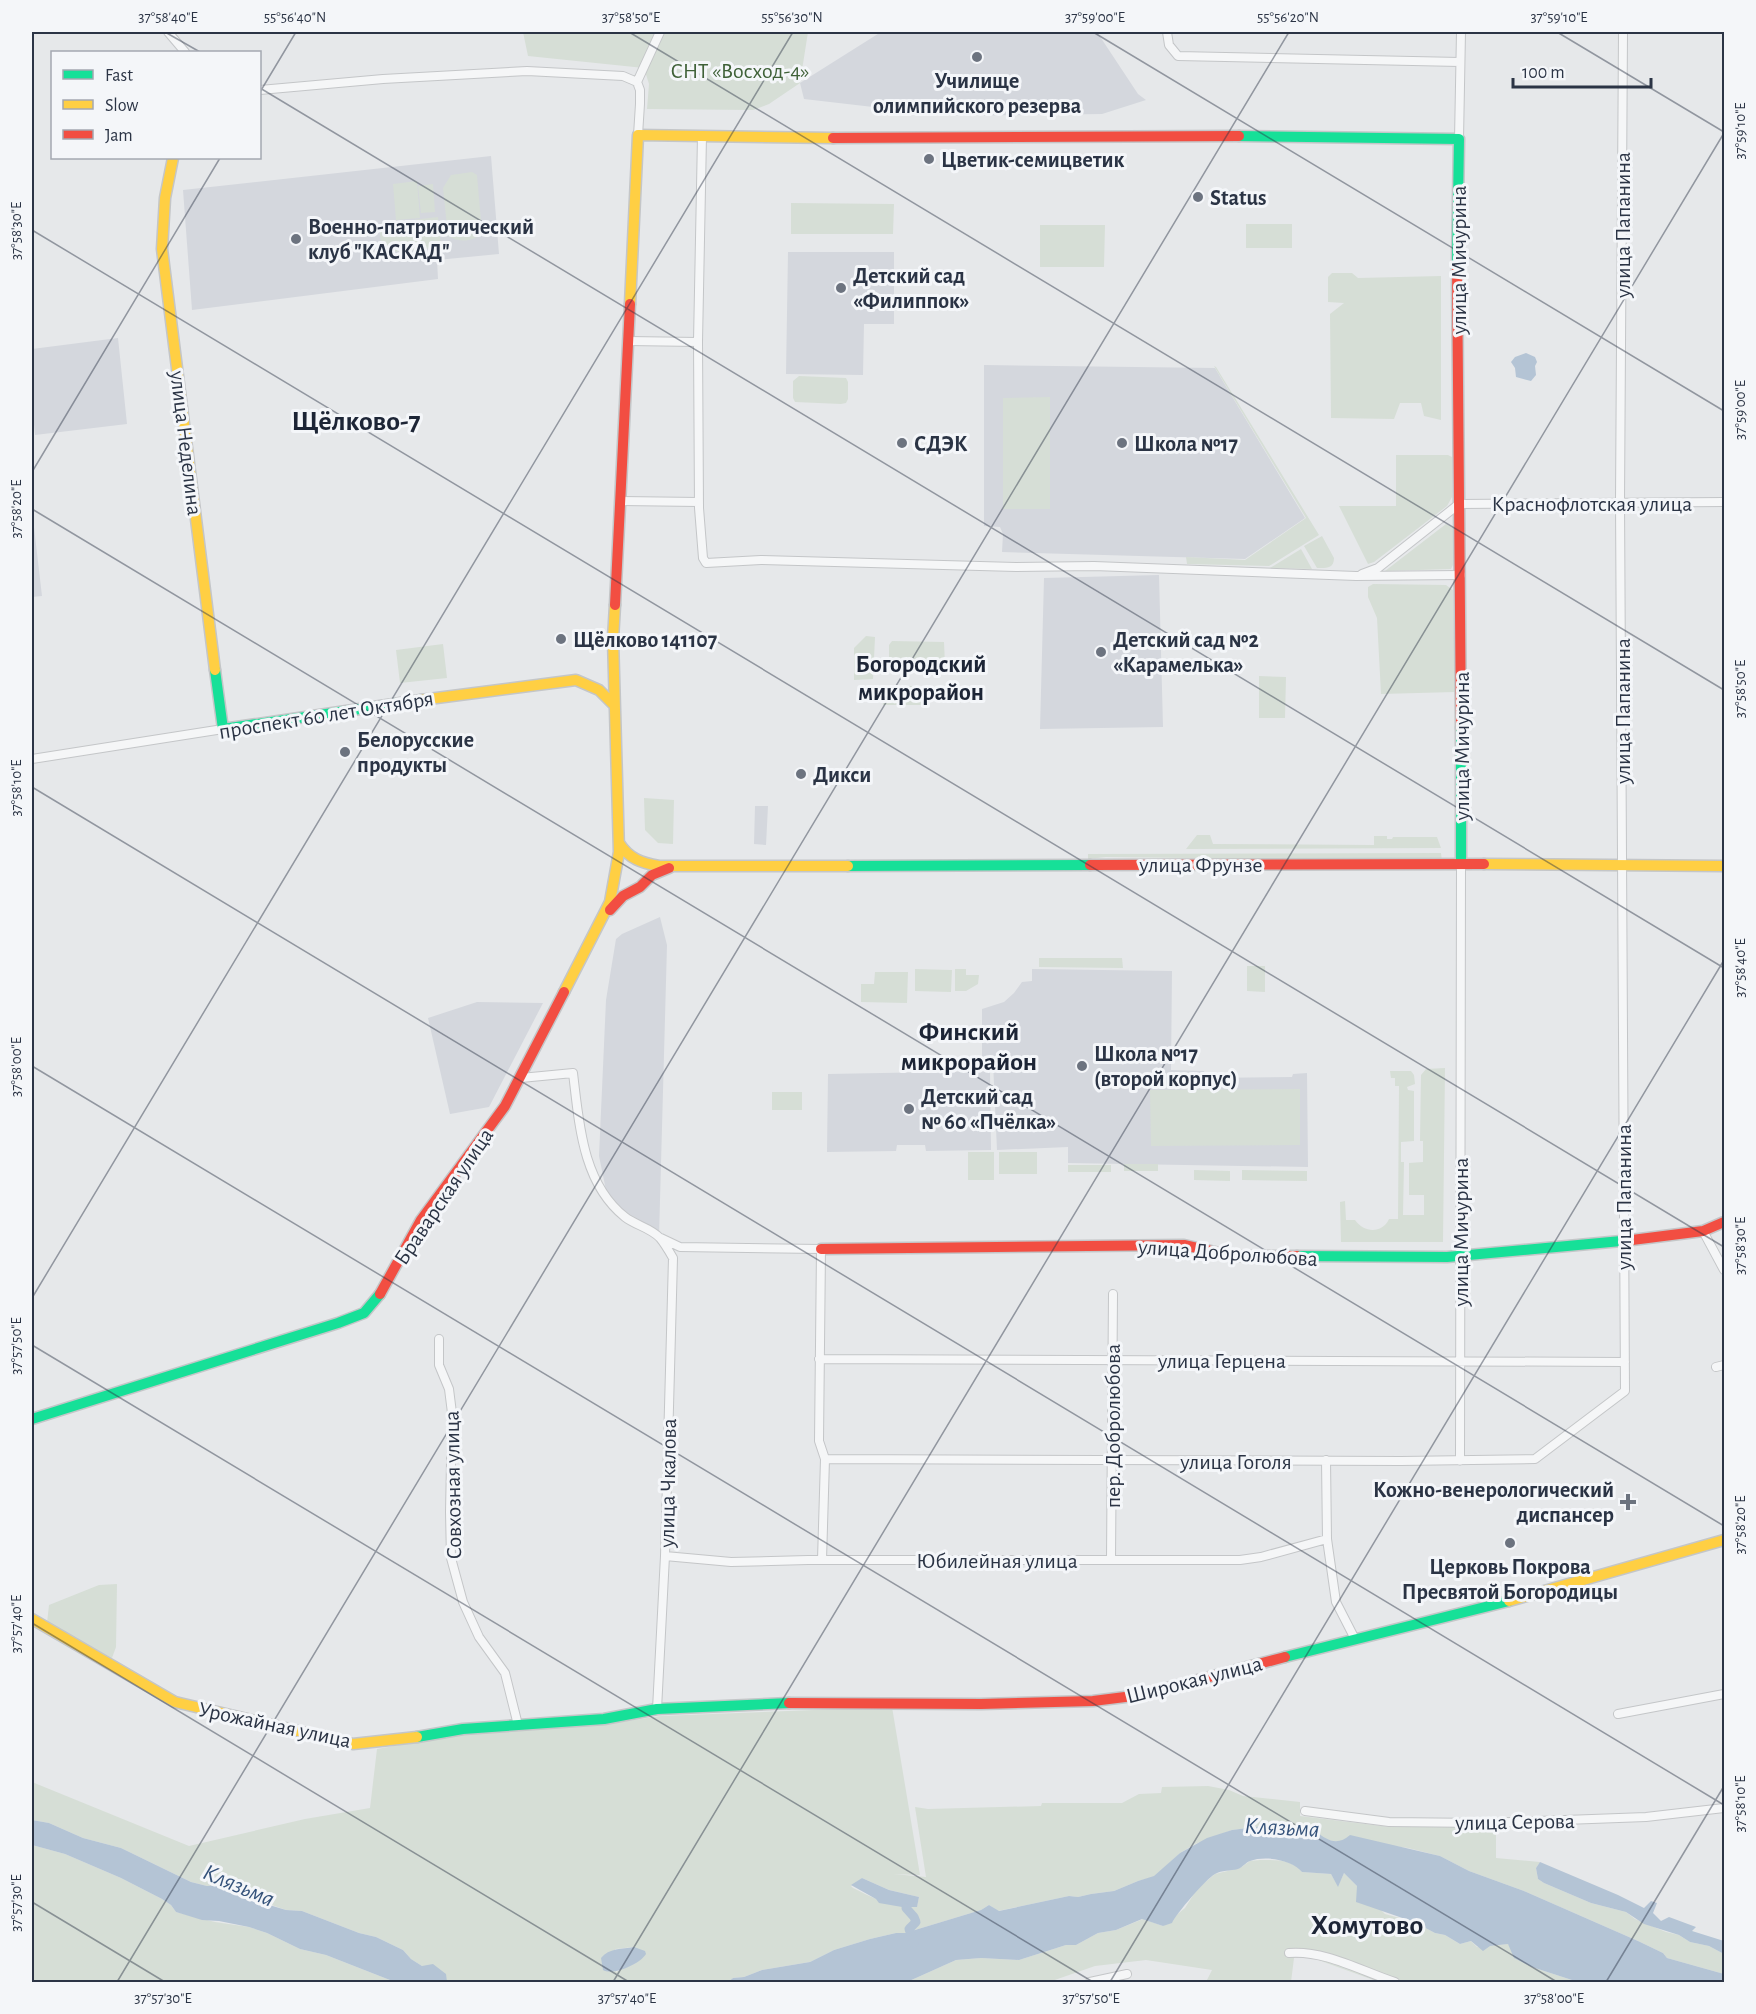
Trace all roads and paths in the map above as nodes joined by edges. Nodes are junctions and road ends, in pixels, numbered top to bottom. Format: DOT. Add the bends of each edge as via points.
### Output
graph roads {
  1 [pos="168,32"];
  2 [pos="660,32"];
  3 [pos="1167,32"];
  4 [pos="1461,32"];
  5 [pos="1623,32"];
  6 [pos="184,51"];
  7 [pos="1460,63"];
  8 [pos="637,82"];
  9 [pos="261,90"];
  10 [pos="638,135"];
  11 [pos="702,136"];
  12 [pos="1459,139"];
  13 [pos="173,159"];
  14 [pos="628,341"];
  15 [pos="698,342"];
  16 [pos="621,501"];
  17 [pos="699,502"];
  18 [pos="1620,502"];
  19 [pos="1725,502"];
  20 [pos="1459,504"];
  21 [pos="1461,575"];
  22 [pos="1356,576"];
  23 [pos="613,704"];
  24 [pos="223,729"];
  25 [pos="32,759"];
  26 [pos="618,842"];
  27 [pos="636,861"];
  28 [pos="1461,864"];
  29 [pos="677,866"];
  30 [pos="1623,866"];
  31 [pos="1725,866"];
  32 [pos="616,874"];
  33 [pos="645,880"];
  34 [pos="632,890"];
  35 [pos="598,928"];
  36 [pos="521,1078"];
  37 [pos="1725,1222"];
  38 [pos="1703,1231"];
  39 [pos="659,1237"];
  40 [pos="1623,1242"];
  41 [pos="821,1248"];
  42 [pos="1460,1257"];
  43 [pos="1725,1270"];
  44 [pos="1113,1294"];
  45 [pos="439,1339"];
  46 [pos="819,1359"];
  47 [pos="1113,1360"];
  48 [pos="1461,1360"];
  49 [pos="1625,1362"];
  50 [pos="1625,1391"];
  51 [pos="32,1419"];
  52 [pos="825,1459"];
  53 [pos="1326,1460"];
  54 [pos="1112,1461"];
  55 [pos="1460,1461"];
  56 [pos="1327,1539"];
  57 [pos="1725,1540"];
  58 [pos="665,1556"];
  59 [pos="1111,1559"];
  60 [pos="822,1560"];
  61 [pos="32,1619"];
  62 [pos="1355,1639"];
  63 [pos="1725,1694"];
  64 [pos="652,1710"];
  65 [pos="1618,1714"];
  66 [pos="518,1725"];
  67 [pos="1725,1808"];
  68 [pos="1305,1811"];
  69 [pos="1289,1953"];
  70 [pos="1127,1974"];
  71 [pos="1090,1983"];
  72 [pos="1395,1983"];
  1 -- 6 [label="street"];
  2 -- 8 [label="street"];
  3 -- 7 [label="street" via="1169,45 1178,56"];
  4 -- 7 [label="street, улица Мичурина"];
  5 -- 18 [label="street, улица Папанина"];
  7 -- 12 [label="street, улица Мичурина"];
  8 -- 9 [label="street" via="623,76 527,71"];
  8 -- 10 [label="street"];
  10 -- 11 [label="street"];
  10 -- 14 [label="street"];
  11 -- 12 [label="street"];
  11 -- 15 [label="street"];
  12 -- 20 [label="street, улица Мичурина"];
  13 -- 24 [label="street, улица Неделина" via="165,198 162,249"];
  14 -- 15 [label="street"];
  14 -- 16 [label="street"];
  15 -- 17 [label="street"];
  16 -- 17 [label="street"];
  16 -- 23 [label="street"];
  17 -- 22 [label="street" via="706,562 1094,566"];
  18 -- 19 [label="street, Краснофлотская улица"];
  18 -- 20 [label="street, Краснофлотская улица"];
  18 -- 30 [label="street, улица Папанина"];
  20 -- 21 [label="street, улица Мичурина"];
  20 -- 22 [label="street" via="1378,568"];
  21 -- 22 [label="street"];
  21 -- 28 [label="street, улица Мичурина"];
  23 -- 24 [label="street, проспект 60 лет Октября" via="599,690 576,680"];
  23 -- 26 [label="street"];
  24 -- 25 [label="street, проспект 60 лет Октября"];
  26 -- 27 [label="street"];
  26 -- 32 [label="street"];
  27 -- 29 [label="street, улица Фрунзе"];
  27 -- 32 [label="street" via="625,861"];
  27 -- 33 [label="street" via="644,867"];
  28 -- 29 [label="street, улица Фрунзе"];
  28 -- 30 [label="street, улица Фрунзе"];
  28 -- 42 [label="street, улица Мичурина"];
  29 -- 33 [label="street"];
  30 -- 31 [label="street, улица Фрунзе"];
  30 -- 40 [label="street, улица Папанина"];
  32 -- 34 [label="street" via="623,889"];
  32 -- 35 [label="street" via="610,902"];
  33 -- 34 [label="street"];
  34 -- 35 [label="street" via="617,901"];
  35 -- 36 [label="street, Браварская улица"];
  36 -- 39 [label="street, улица Добролюбова" via="573,1073 581,1138 593,1172 608,1200 625,1217"];
  36 -- 51 [label="street, Браварская улица" via="505,1106 421,1220 378,1298 364,1313"];
  37 -- 38 [label="street, улица Добролюбова"];
  38 -- 40 [label="street, улица Добролюбова"];
  38 -- 43 [label="street"];
  39 -- 41 [label="street, улица Добролюбова" via="680,1247"];
  39 -- 58 [label="street, улица Чкалова" via="672,1258"];
  40 -- 42 [label="street, улица Добролюбова"];
  40 -- 49 [label="street, улица Папанина"];
  41 -- 42 [label="street, улица Добролюбова" via="1184,1245 1233,1256"];
  41 -- 46 [label="street"];
  42 -- 48 [label="street, улица Мичурина"];
  44 -- 47 [label="street, пер. Добролюбова"];
  45 -- 66 [label="street, Совхозная улица" via="439,1365 449,1389 452,1413 451,1558 463,1602 479,1637 505,1673"];
  46 -- 47 [label="street, улица Герцена"];
  46 -- 52 [label="street" via="819,1441"];
  47 -- 48 [label="street, улица Герцена"];
  47 -- 54 [label="street, пер. Добролюбова"];
  48 -- 49 [label="street, улица Герцена"];
  48 -- 55 [label="street, улица Мичурина"];
  49 -- 50 [label="street, улица Папанина"];
  50 -- 55 [label="street, улица Гоголя" via="1535,1459"];
  52 -- 54 [label="street, улица Гоголя"];
  52 -- 60 [label="street"];
  53 -- 54 [label="street, улица Гоголя"];
  53 -- 55 [label="street, улица Гоголя"];
  53 -- 56 [label="street"];
  54 -- 59 [label="street, пер. Добролюбова"];
  56 -- 59 [label="street, Юбилейная улица" via="1240,1560"];
  56 -- 62 [label="street" via="1336,1602"];
  57 -- 62 [label="street, Широкая улица" via="1502,1603"];
  58 -- 60 [label="street, Юбилейная улица" via="731,1562"];
  58 -- 64 [label="street, улица Чкалова"];
  59 -- 60 [label="street, Юбилейная улица"];
  61 -- 66 [label="street, Урожайная улица" via="175,1702 353,1744"];
  62 -- 64 [label="street, Широкая улица" via="1141,1695 1093,1701 796,1704"];
  63 -- 65 [label="street"];
  64 -- 66 [label="street, Урожайная улица" via="604,1719"];
  67 -- 68 [label="street, улица Серова" via="1646,1817 1482,1823 1389,1822"];
  69 -- 72 [label="street" via="1322,1956"];
  70 -- 71 [label="street"];
}
